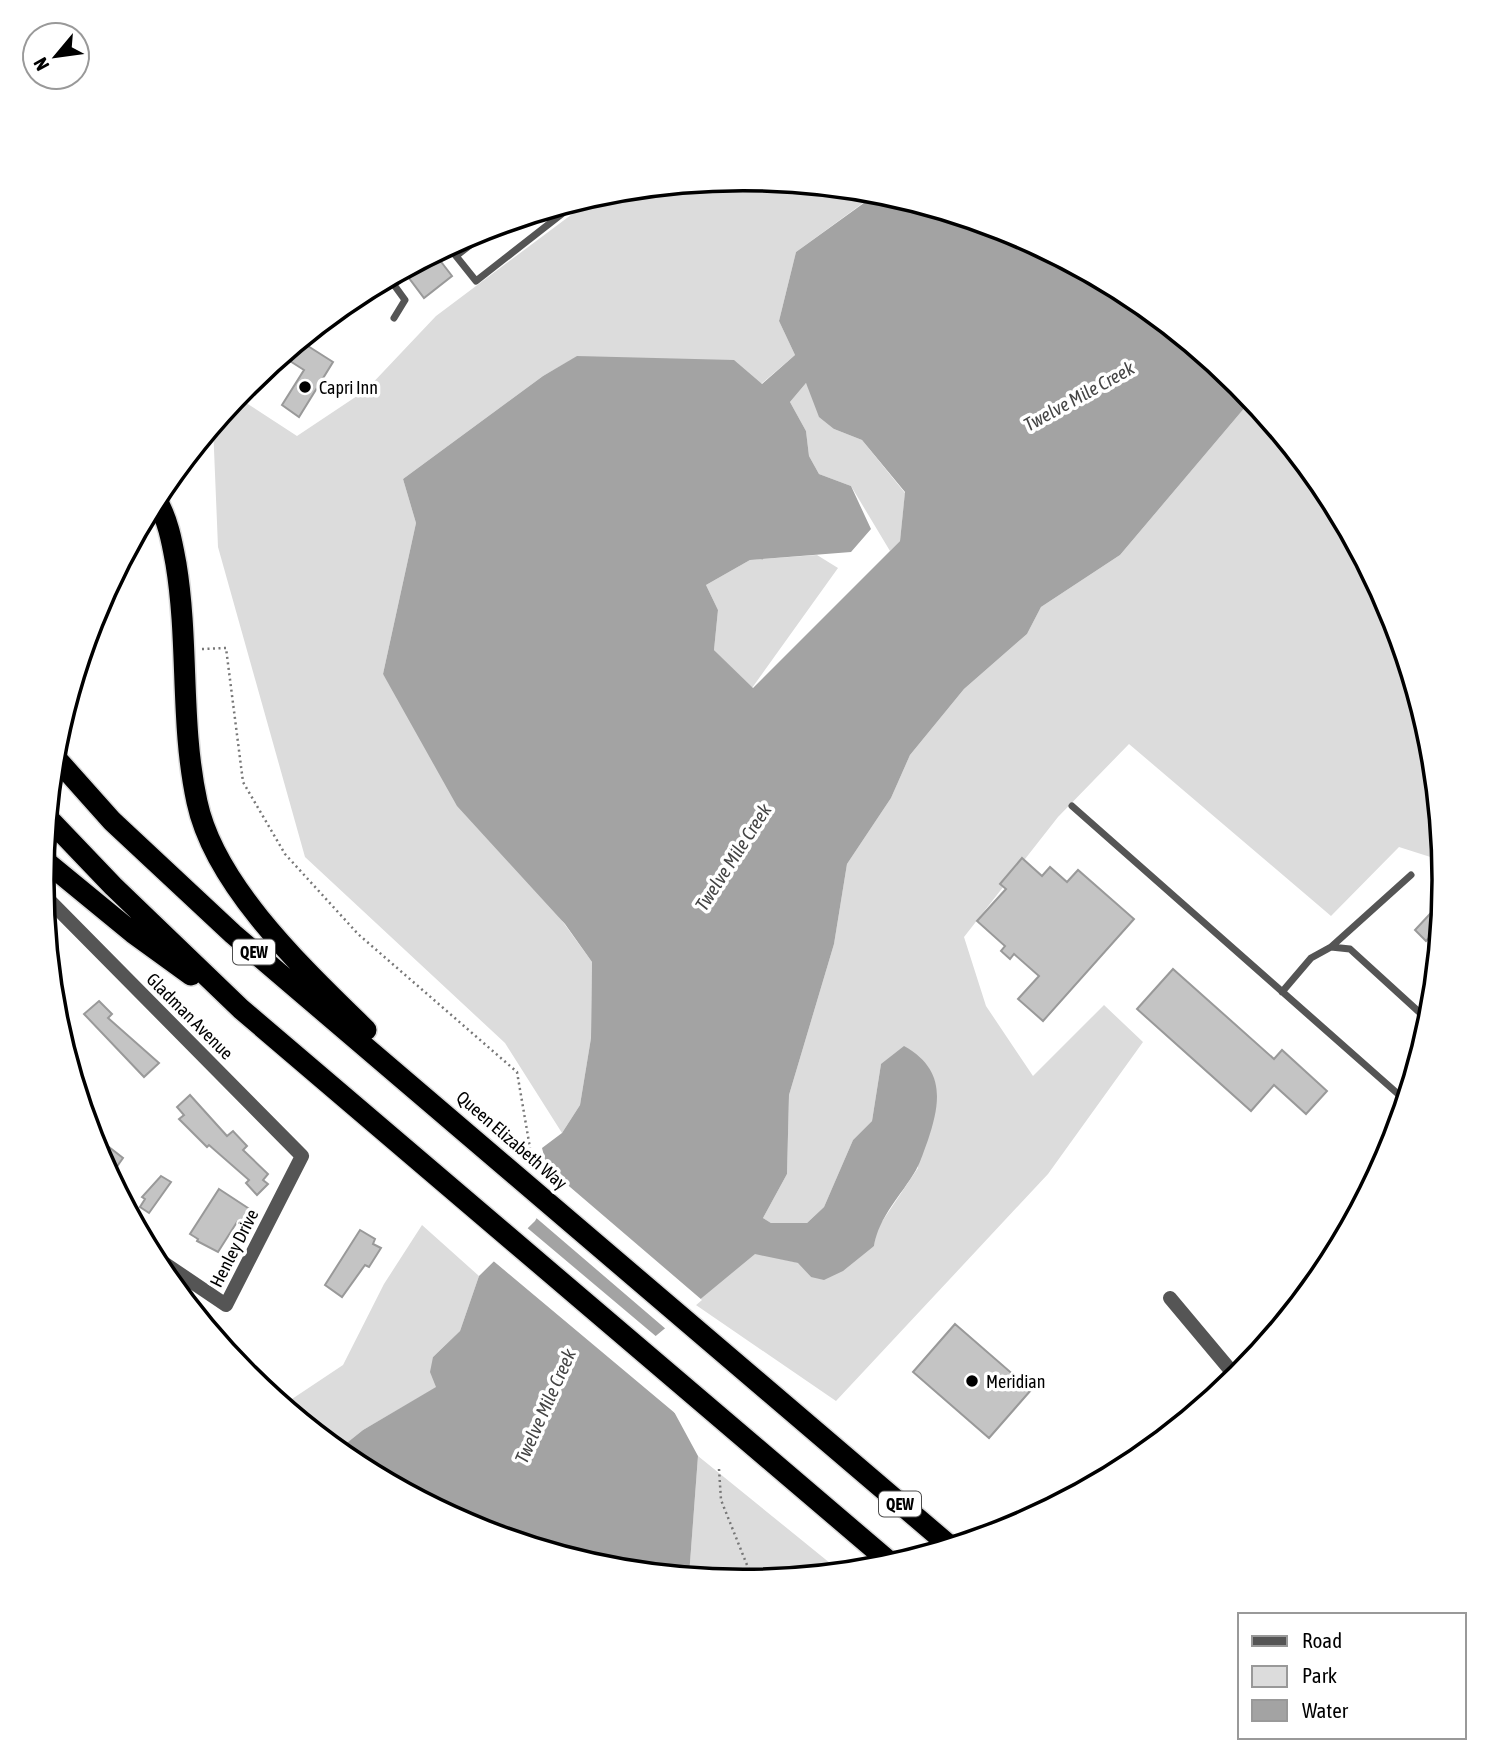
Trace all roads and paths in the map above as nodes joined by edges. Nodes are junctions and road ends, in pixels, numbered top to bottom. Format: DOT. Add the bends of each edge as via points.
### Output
graph roads {
  1 [pos="560,216"];
  2 [pos="462,251"];
  3 [pos="456,256"];
  4 [pos="395,286"];
  5 [pos="394,318"];
  6 [pos="162,510"];
  7 [pos="184,650"];
  8 [pos="64,767"];
  9 [pos="1072,806"];
  10 [pos="57,827"];
  11 [pos="55,868"];
  12 [pos="1411,875"];
  13 [pos="55,906"];
  14 [pos="1331,947"];
  15 [pos="1282,992"];
  16 [pos="241,1009"];
  17 [pos="1420,1012"];
  18 [pos="1398,1094"];
  19 [pos="469,1133"];
  20 [pos="530,1148"];
  21 [pos="297,1166"];
  22 [pos="176,1271"];
  23 [pos="1170,1298"];
  24 [pos="1229,1369"];
  25 [pos="719,1469"];
  26 [pos="943,1540"];
  27 [pos="881,1555"];
  28 [pos="749,1569"];
  1 -- 3 [label="lane" via="475,281"];
  2 -- 3 [label="lane"];
  4 -- 5 [label="lane" via="405,300"];
  6 -- 7 [label="highway" via="183,603"];
  7 -- 19 [label="highway" via="197,803 212,846 254,911 298,963"];
  7 -- 20 [label="path" via="226,648 243,782 285,854 358,934 517,1072"];
  8 -- 19 [label="highway, Queen Elizabeth Way / QEW" via="112,821 233,934"];
  9 -- 15 [label="lane"];
  10 -- 16 [label="highway"];
  11 -- 16 [label="highway" via="170,961"];
  12 -- 14 [label="lane"];
  13 -- 21 [label="street, Gladman Avenue" via="302,1156"];
  14 -- 15 [label="lane" via="1311,958"];
  14 -- 17 [label="lane" via="1350,949"];
  15 -- 18 [label="lane"];
  16 -- 27 [label="highway"];
  19 -- 26 [label="highway, Queen Elizabeth Way / QEW"];
  21 -- 22 [label="street, Henley Drive" via="226,1305"];
  23 -- 24 [label="street"];
  25 -- 28 [label="path" via="721,1500"];
}
